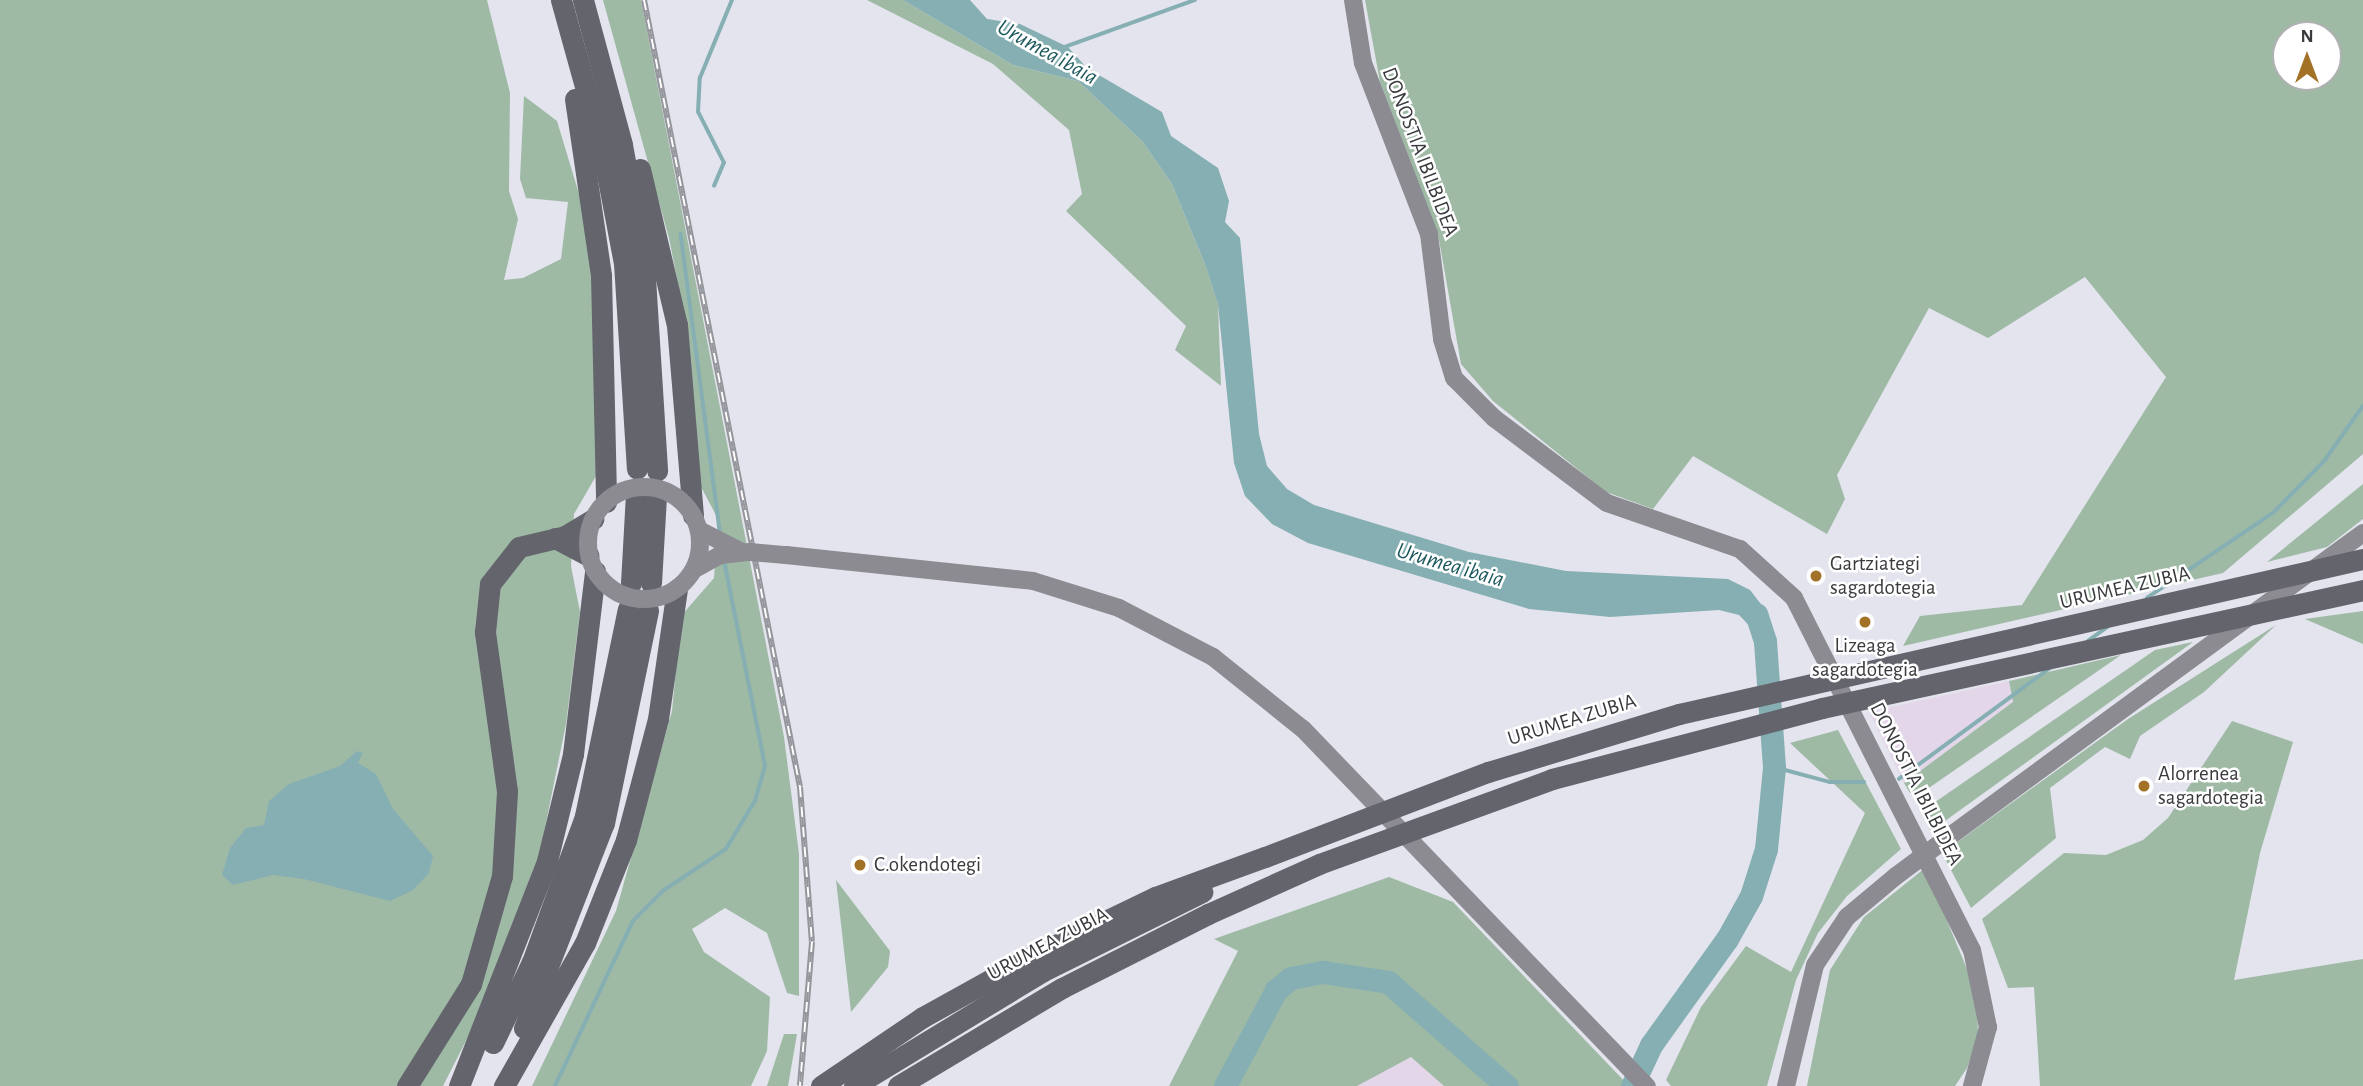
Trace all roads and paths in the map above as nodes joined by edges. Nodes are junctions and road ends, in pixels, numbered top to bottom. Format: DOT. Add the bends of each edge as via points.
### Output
graph roads {
  1 [pos="561,0"];
  2 [pos="583,0"];
  3 [pos="1353,0"];
  4 [pos="569,29"];
  5 [pos="603,71"];
  6 [pos="646,496"];
  7 [pos="600,510"];
  8 [pos="696,522"];
  9 [pos="2363,534"];
  10 [pos="545,539"];
  11 [pos="750,552"];
  12 [pos="2363,559"];
  13 [pos="592,564"];
  14 [pos="695,569"];
  15 [pos="641,583"];
  16 [pos="677,589"];
  17 [pos="2363,590"];
  18 [pos="1265,857"];
  19 [pos="411,1083"];
  20 [pos="1789,1085"];
  21 [pos="459,1086"];
  22 [pos="470,1086"];
  23 [pos="494,1086"];
  24 [pos="504,1086"];
  25 [pos="821,1086"];
  26 [pos="854,1086"];
  27 [pos="898,1086"];
  28 [pos="1647,1086"];
  29 [pos="1972,1086"];
  1 -- 4 [label="highway"];
  2 -- 5 [label="highway"];
  3 -- 29 [label="main road, DONOSTIA IBILBIDEA" via="1363,63 1429,234 1441,339 1454,378 1494,418 1607,503 1740,549 1794,598 1972,950 1988,1014"];
  4 -- 5 [label="highway" via="624,263 647,470 644,262"];
  4 -- 7 [label="highway" via="565,50 601,275"];
  5 -- 8 [label="highway" via="617,90 662,250 683,364"];
  6 -- 15 [label="highway"];
  7 -- 8 [label="main road, bridge" via="628,489 653,487 676,496"];
  7 -- 10 [label="highway"];
  7 -- 13 [label="main road, bridge"];
  8 -- 11 [label="main road" via="723,546"];
  8 -- 14 [label="main road, bridge"];
  9 -- 20 [label="main road, bridge" via="1896,876 1830,940 1795,1027"];
  10 -- 13 [label="highway"];
  10 -- 19 [label="highway" via="499,565 484,607 507,791 497,904 471,984"];
  11 -- 14 [label="main road" via="720,555"];
  11 -- 28 [label="main road, bridge" via="991,573 1119,608 1213,657 1348,774"];
  12 -- 18 [label="highway, URUMEA ZUBIA, bridge" via="1679,713 1488,772"];
  13 -- 16 [label="main road, bridge" via="614,590 639,599"];
  13 -- 21 [label="highway" via="584,683 561,804 527,922"];
  14 -- 16 [label="main road, bridge"];
  16 -- 24 [label="highway" via="659,719 635,815 585,943"];
  17 -- 27 [label="highway, bridge" via="1822,708 1552,779 1319,864 1208,914 1062,988"];
  18 -- 25 [label="highway" via="1154,897 1035,955 923,1017"];
  18 -- 26 [label="highway, URUMEA ZUBIA" via="1043,971"];
  22 -- 23 [label="highway" via="532,962 566,874 638,610 626,737 585,882"];
}
